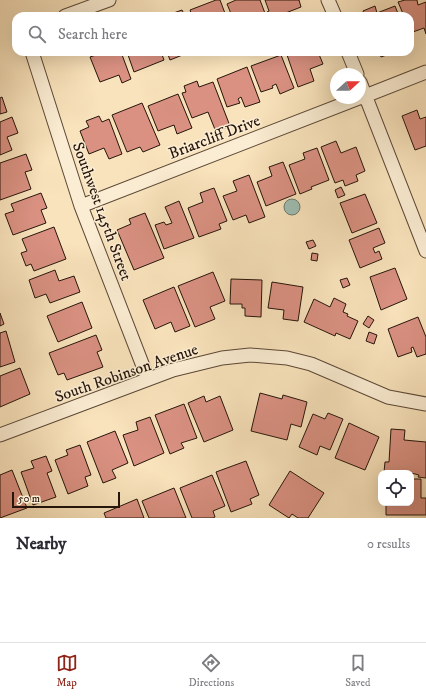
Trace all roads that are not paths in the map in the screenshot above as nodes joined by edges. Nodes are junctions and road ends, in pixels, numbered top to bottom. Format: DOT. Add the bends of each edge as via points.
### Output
graph roads {
  1 [pos="108,0"];
  2 [pos="328,0"];
  3 [pos="76,12"];
  4 [pos="333,12"];
  5 [pos="33,56"];
  6 [pos="350,56"];
  7 [pos="355,68"];
  8 [pos="426,72"];
  9 [pos="366,95"];
  10 [pos="343,104"];
  11 [pos="364,104"];
  12 [pos="81,206"];
  13 [pos="426,251"];
  14 [pos="148,379"];
  15 [pos="426,404"];
  16 [pos="0,435"];
  1 -- 3 [label="street"];
  2 -- 4 [label="street"];
  5 -- 12 [label="street, Southwest 145th Street"];
  6 -- 7 [label="street"];
  8 -- 9 [label="street, Briarcliff Drive"];
  10 -- 12 [label="street, Briarcliff Drive"];
  11 -- 13 [label="street"];
  12 -- 14 [label="street, Southwest 145th Street"];
  14 -- 15 [label="street, South Robinson Avenue" via="222,358 270,356 311,364 388,396"];
  14 -- 16 [label="street, South Robinson Avenue"];
}
